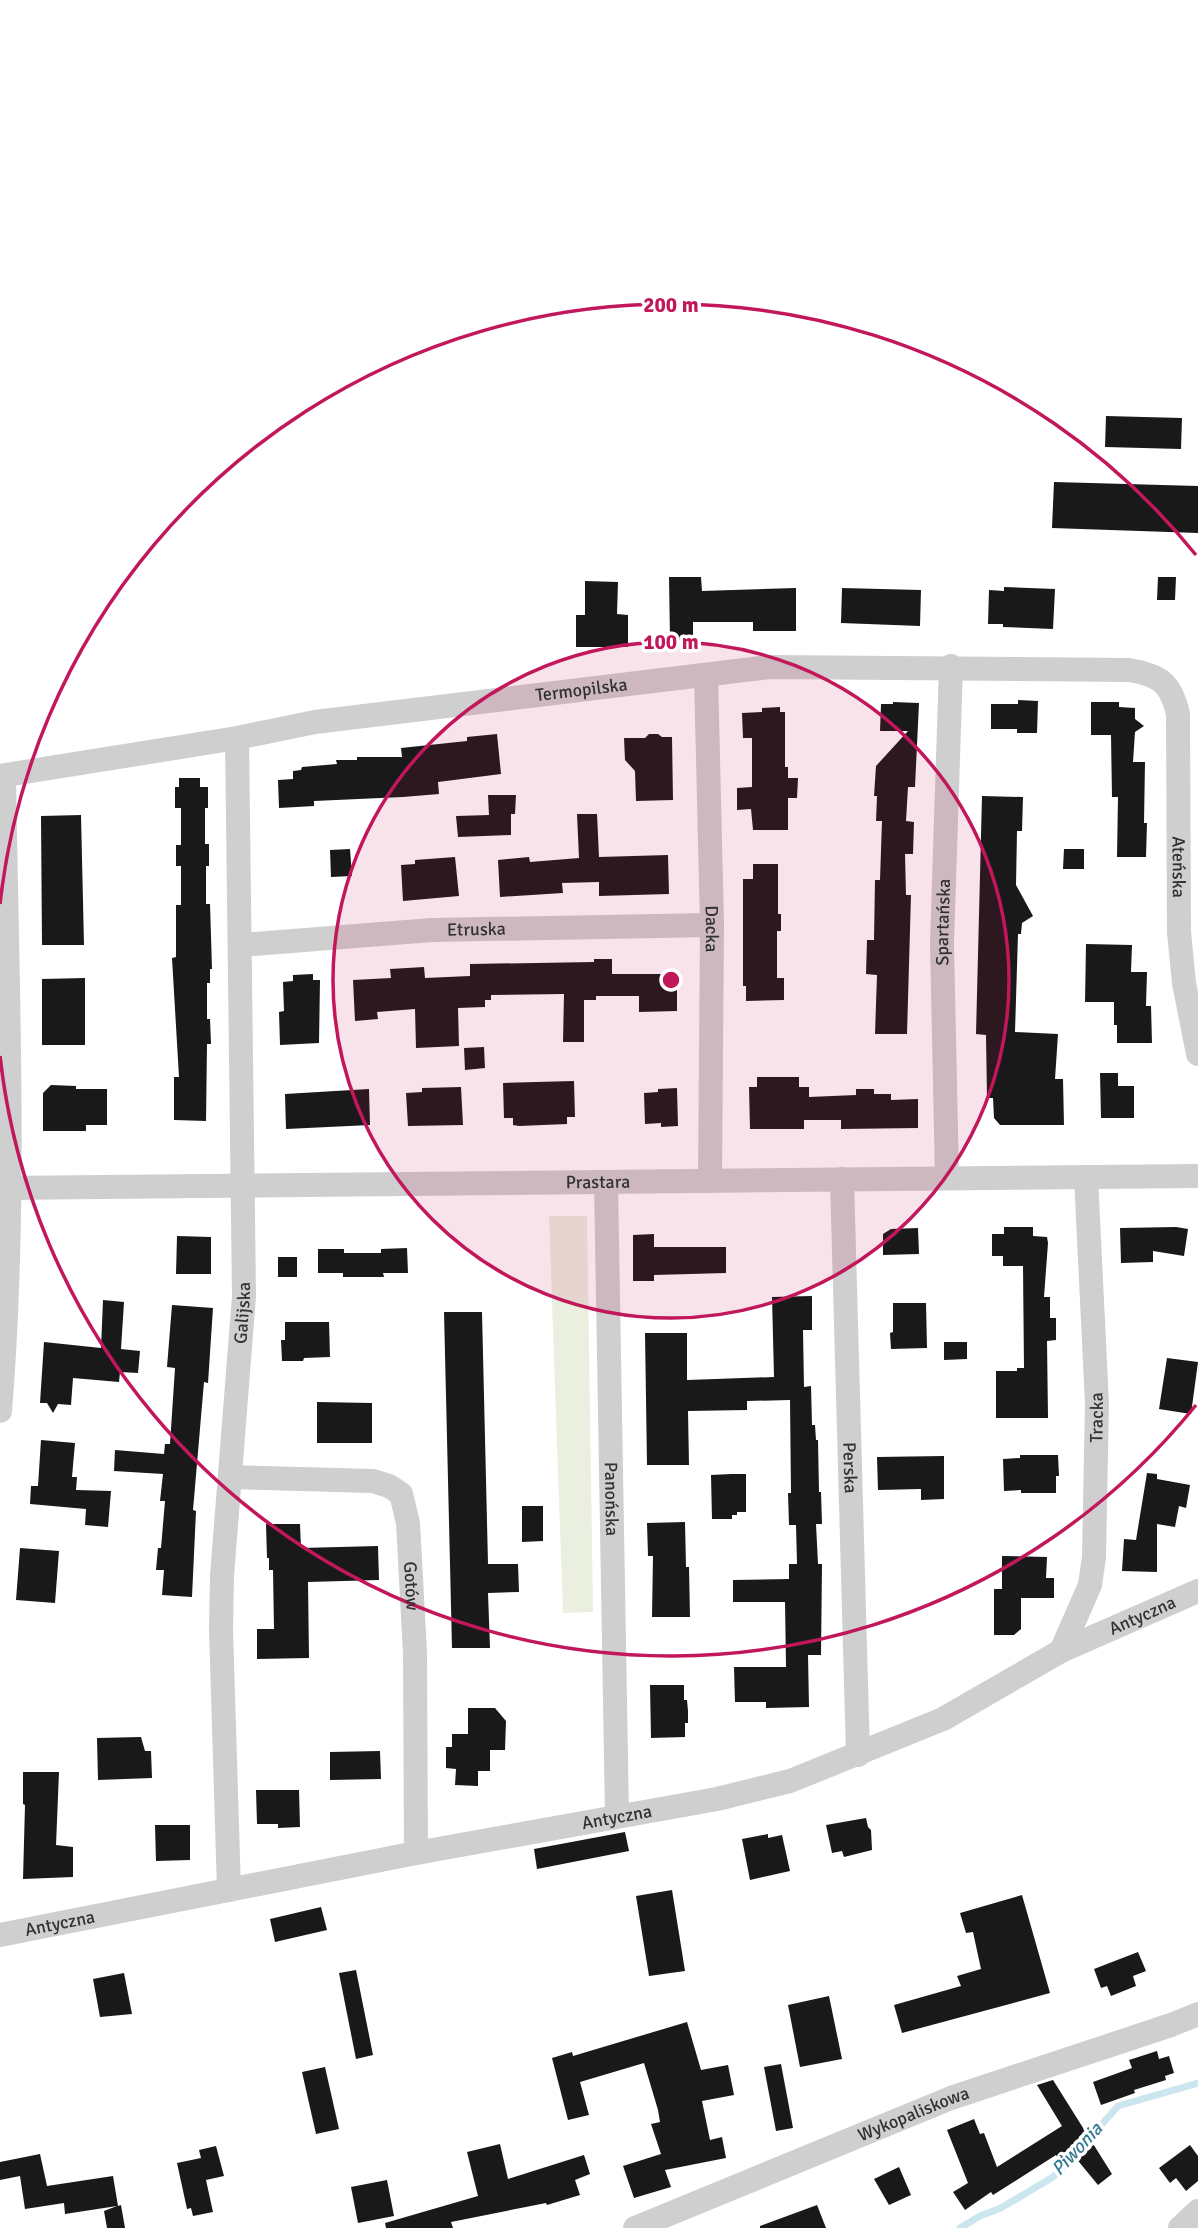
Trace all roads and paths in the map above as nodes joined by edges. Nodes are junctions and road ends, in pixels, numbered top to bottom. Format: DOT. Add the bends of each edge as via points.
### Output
graph roads {
  1 [pos="951,666"];
  2 [pos="706,675"];
  3 [pos="1164,682"];
  4 [pos="237,738"];
  5 [pos="2,776"];
  6 [pos="712,925"];
  7 [pos="241,945"];
  8 [pos="1198,1054"];
  9 [pos="1198,1176"];
  10 [pos="1086,1177"];
  11 [pos="947,1178"];
  12 [pos="842,1179"];
  13 [pos="710,1181"];
  14 [pos="606,1182"];
  15 [pos="244,1185"];
  16 [pos="5,1188"];
  17 [pos="0,1411"];
  18 [pos="231,1477"];
  19 [pos="1198,1591"];
  20 [pos="1061,1651"];
  21 [pos="859,1755"];
  22 [pos="617,1816"];
  23 [pos="416,1853"];
  24 [pos="229,1890"];
  25 [pos="0,1935"];
  26 [pos="1198,2014"];
  27 [pos="1198,2211"];
  28 [pos="635,2228"];
  29 [pos="1180,2228"];
  1 -- 2 [label="street, Termopilska" via="769,667"];
  1 -- 3 [label="street, Termopilska" via="1129,670"];
  1 -- 11 [label="street, Spartańska" via="942,943"];
  2 -- 4 [label="street, Termopilska" via="315,722"];
  2 -- 6 [label="street, Dacka"];
  3 -- 8 [label="street, Ateńska" via="1174,696 1178,714 1179,932"];
  4 -- 5 [label="street, Termopilska"];
  4 -- 7 [label="street, Galijska"];
  5 -- 16 [label="street"];
  6 -- 7 [label="street, Etruska" via="432,930"];
  6 -- 13 [label="street, Dacka"];
  7 -- 15 [label="street, Galijska"];
  9 -- 10 [label="street, Prastara"];
  10 -- 11 [label="street, Prastara"];
  10 -- 20 [label="street, Tracka" via="1097,1404 1094,1557 1090,1585"];
  11 -- 12 [label="street, Prastara"];
  12 -- 13 [label="street, Prastara"];
  12 -- 21 [label="street, Perska"];
  13 -- 14 [label="street, Prastara"];
  14 -- 15 [label="street, Prastara"];
  14 -- 22 [label="street, Panońska"];
  15 -- 16 [label="street, Prastara"];
  15 -- 18 [label="street, Galijska" via="244,1296"];
  16 -- 17 [label="street" via="7,1321"];
  18 -- 23 [label="street, Gotów" via="373,1481 401,1494 408,1523 415,1652"];
  18 -- 24 [label="street, Galijska" via="221,1629"];
  19 -- 20 [label="street, Antyczna"];
  20 -- 21 [label="street, Antyczna" via="943,1719"];
  21 -- 22 [label="street, Antyczna" via="790,1781"];
  22 -- 23 [label="street, Antyczna"];
  23 -- 24 [label="street, Antyczna"];
  24 -- 25 [label="street, Antyczna"];
  26 -- 28 [label="street, Wykopaliskowa" via="951,2098"];
  27 -- 29 [label="street"];
}
